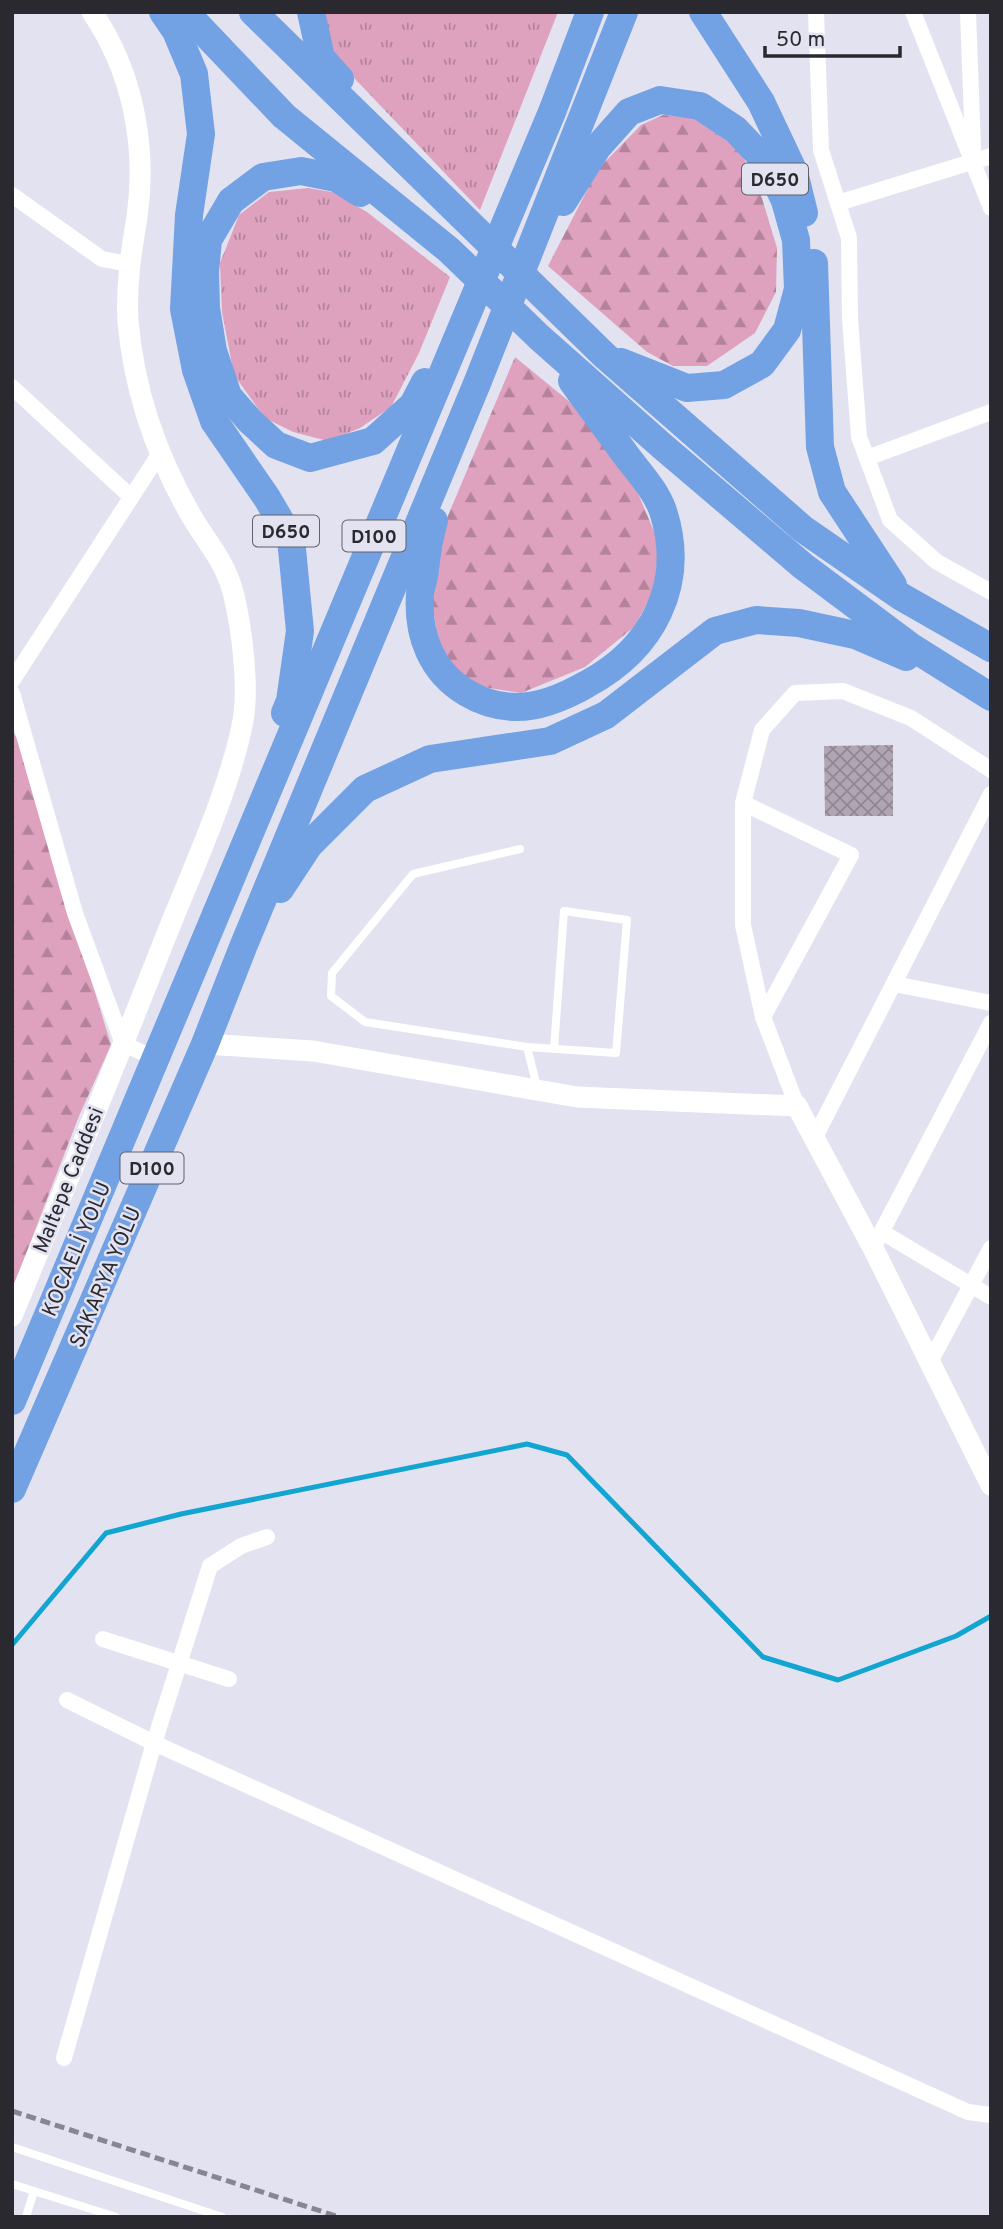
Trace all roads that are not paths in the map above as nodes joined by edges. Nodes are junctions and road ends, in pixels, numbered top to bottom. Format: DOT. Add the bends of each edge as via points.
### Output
graph roads {
  1 [pos="92,12"];
  2 [pos="163,12"];
  3 [pos="185,12"];
  4 [pos="253,12"];
  5 [pos="311,12"];
  6 [pos="574,12"];
  7 [pos="590,12"];
  8 [pos="624,12"];
  9 [pos="703,12"];
  10 [pos="816,12"];
  11 [pos="914,12"];
  12 [pos="968,12"];
  13 [pos="552,112"];
  14 [pos="991,156"];
  15 [pos="974,161"];
  16 [pos="12,195"];
  17 [pos="838,203"];
  18 [pos="991,208"];
  19 [pos="456,209"];
  20 [pos="449,250"];
  21 [pos="129,264"];
  22 [pos="523,267"];
  23 [pos="471,301"];
  24 [pos="539,337"];
  25 [pos="604,355"];
  26 [pos="478,381"];
  27 [pos="12,387"];
  28 [pos="991,412"];
  29 [pos="160,453"];
  30 [pos="867,458"];
  31 [pos="131,497"];
  32 [pos="991,592"];
  33 [pos="900,596"];
  34 [pos="991,648"];
  35 [pos="12,681"];
  36 [pos="979,690"];
  37 [pos="12,694"];
  38 [pos="991,770"];
  39 [pos="991,794"];
  40 [pos="743,803"];
  41 [pos="520,849"];
  42 [pos="243,947"];
  43 [pos="894,984"];
  44 [pos="991,1003"];
  45 [pos="763,1017"];
  46 [pos="991,1023"];
  47 [pos="124,1044"];
  48 [pos="205,1044"];
  49 [pos="527,1047"];
  50 [pos="554,1049"];
  51 [pos="155,1058"];
  52 [pos="538,1090"];
  53 [pos="797,1105"];
  54 [pos="815,1137"];
  55 [pos="877,1240"];
  56 [pos="991,1248"];
  57 [pos="971,1286"];
  58 [pos="991,1297"];
  59 [pos="12,1316"];
  60 [pos="929,1363"];
  61 [pos="12,1401"];
  62 [pos="991,1485"];
  63 [pos="12,1489"];
  64 [pos="267,1537"];
  65 [pos="103,1639"];
  66 [pos="179,1663"];
  67 [pos="229,1679"];
  68 [pos="67,1700"];
  69 [pos="154,1743"];
  70 [pos="64,2058"];
  71 [pos="991,2115"];
  72 [pos="12,2147"];
  73 [pos="12,2184"];
  74 [pos="34,2191"];
  75 [pos="26,2217"];
  76 [pos="116,2217"];
  77 [pos="222,2217"];
  1 -- 21 [label="street, Maltepe Caddesi" via="129,85 136,123 137,214"];
  2 -- 51 [label="highway, D650" via="194,74 201,134 189,215 184,309 196,370 214,421 291,539 300,632 290,701"];
  3 -- 20 [label="highway" via="284,116"];
  4 -- 19 [label="highway"];
  5 -- 19 [label="highway" via="321,58"];
  6 -- 13 [label="highway"];
  7 -- 13 [label="highway, D100"];
  8 -- 22 [label="highway, D100"];
  9 -- 33 [label="highway, D650" via="761,102 794,172 813,256 823,458 832,492"];
  10 -- 17 [label="street" via="821,150"];
  11 -- 15 [label="street"];
  12 -- 15 [label="street"];
  13 -- 23 [label="highway, D100"];
  14 -- 15 [label="street"];
  15 -- 17 [label="street"];
  15 -- 18 [label="street"];
  16 -- 21 [label="street" via="102,258"];
  17 -- 30 [label="street" via="849,238 859,437"];
  19 -- 25 [label="highway, D650"];
  20 -- 23 [label="highway" via="336,178 301,171 263,177 231,201 208,240 206,308 213,351 228,396 276,445 310,458 373,441 413,405"];
  20 -- 24 [label="highway"];
  21 -- 29 [label="street, Maltepe Caddesi" via="128,321 147,423"];
  22 -- 25 [label="highway, D650" via="597,148 629,113 660,100 701,106 736,130 768,164 796,240 798,289 787,330 761,364 724,384 687,388"];
  22 -- 26 [label="highway, D100"];
  23 -- 51 [label="highway, D100"];
  24 -- 26 [label="highway" via="657,497 667,528 670,562 659,614 627,657 578,690 538,704 496,705 457,687 441,671 422,632 426,547"];
  24 -- 36 [label="highway" via="803,566 910,646"];
  25 -- 33 [label="highway, D650" via="803,529"];
  26 -- 42 [label="highway, D100"];
  27 -- 31 [label="street"];
  28 -- 30 [label="street"];
  29 -- 31 [label="street"];
  29 -- 47 [label="street, Maltepe Caddesi" via="192,518 223,562 234,597 245,675 244,718 226,780"];
  30 -- 32 [label="street" via="890,520 937,562"];
  31 -- 35 [label="street"];
  33 -- 34 [label="highway"];
  36 -- 42 [label="highway" via="855,635 756,620 715,631 606,715 550,741 430,758 365,789 309,845"];
  37 -- 47 [label="street" via="75,913"];
  38 -- 40 [label="street" via="911,718 843,691 795,693 762,730"];
  39 -- 43 [label="street"];
  40 -- 45 [label="street" via="743,925"];
  40 -- 45 [label="street" via="850,855"];
  41 -- 49 [label="lane" via="412,874 332,973 331,996 365,1022"];
  42 -- 48 [label="highway, SAKARYA YOLU / D100"];
  43 -- 44 [label="street"];
  43 -- 54 [label="street"];
  45 -- 53 [label="street"];
  46 -- 55 [label="street"];
  47 -- 51 [label="street"];
  47 -- 59 [label="street, Maltepe Caddesi"];
  48 -- 52 [label="street" via="313,1051"];
  48 -- 63 [label="highway, SAKARYA YOLU / D100"];
  49 -- 50 [label="lane"];
  49 -- 52 [label="lane"];
  50 -- 50 [label="lane" via="616,1053 627,920 564,911"];
  51 -- 61 [label="highway, KOCAELİ YOLU / D100"];
  52 -- 53 [label="street" via="577,1097"];
  53 -- 54 [label="street"];
  54 -- 55 [label="street"];
  55 -- 57 [label="street"];
  55 -- 60 [label="street"];
  56 -- 57 [label="street"];
  57 -- 58 [label="street"];
  57 -- 60 [label="street"];
  60 -- 62 [label="street"];
  64 -- 66 [label="street" via="241,1546 210,1566"];
  65 -- 66 [label="street"];
  66 -- 67 [label="street"];
  66 -- 69 [label="street"];
  68 -- 69 [label="street"];
  69 -- 70 [label="street"];
  69 -- 71 [label="street" via="808,2041 968,2112"];
  72 -- 77 [label="lane"];
  73 -- 74 [label="lane"];
  74 -- 75 [label="lane"];
  74 -- 76 [label="lane"];
}
